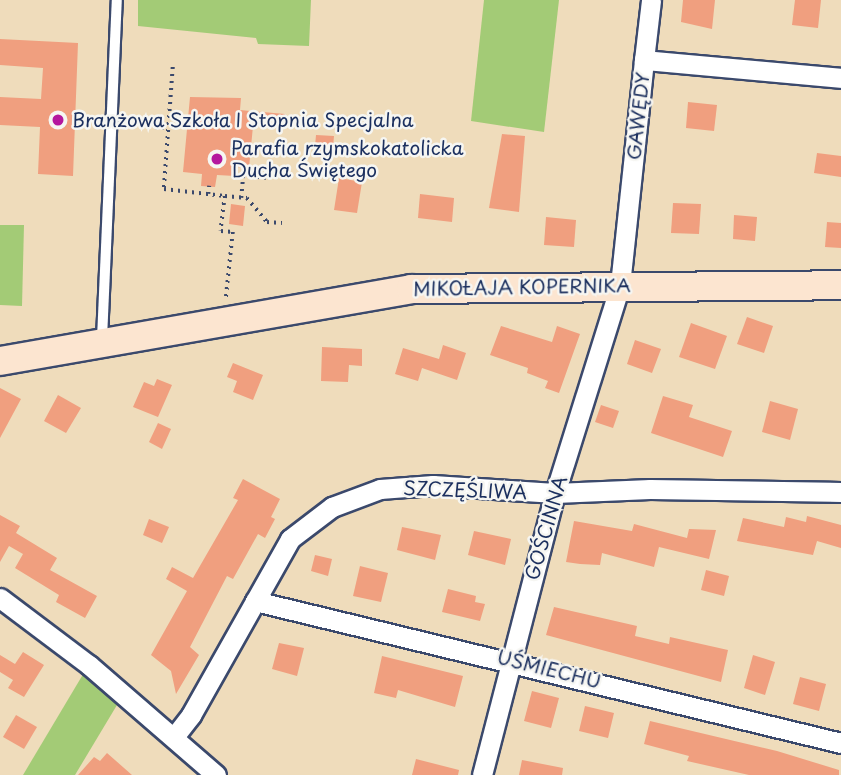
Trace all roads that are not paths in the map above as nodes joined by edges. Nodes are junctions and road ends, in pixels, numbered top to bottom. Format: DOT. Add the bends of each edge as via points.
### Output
graph roads {
  1 [pos="117,0"];
  2 [pos="651,0"];
  3 [pos="644,60"];
  4 [pos="841,78"];
  5 [pos="620,285"];
  6 [pos="841,285"];
  7 [pos="102,343"];
  8 [pos="0,361"];
  9 [pos="841,492"];
  10 [pos="555,493"];
  11 [pos="0,598"];
  12 [pos="255,601"];
  13 [pos="510,660"];
  14 [pos="174,737"];
  15 [pos="841,743"];
  16 [pos="216,775"];
  17 [pos="482,775"];
  1 -- 7 [label="lane"];
  2 -- 3 [label="street"];
  3 -- 4 [label="street, GAWĘDY"];
  3 -- 5 [label="street, GAWĘDY"];
  5 -- 6 [label="street, MIKOŁAJA KOPERNIKA"];
  5 -- 7 [label="street, MIKOŁAJA KOPERNIKA" via="411,289"];
  5 -- 10 [label="street, GOŚCINNA"];
  7 -- 8 [label="street, MIKOŁAJA KOPERNIKA"];
  9 -- 10 [label="street, SZCZĘŚLIWA" via="650,489"];
  10 -- 12 [label="street, SZCZĘŚLIWA" via="433,485 380,489 332,507 290,539"];
  10 -- 13 [label="street, GOŚCINNA"];
  11 -- 14 [label="street"];
  12 -- 13 [label="street, UŚMIECHU"];
  12 -- 14 [label="street, SZCZĘŚLIWA"];
  13 -- 15 [label="street, UŚMIECHU"];
  13 -- 17 [label="street, GOŚCINNA"];
  14 -- 16 [label="street"];
}
